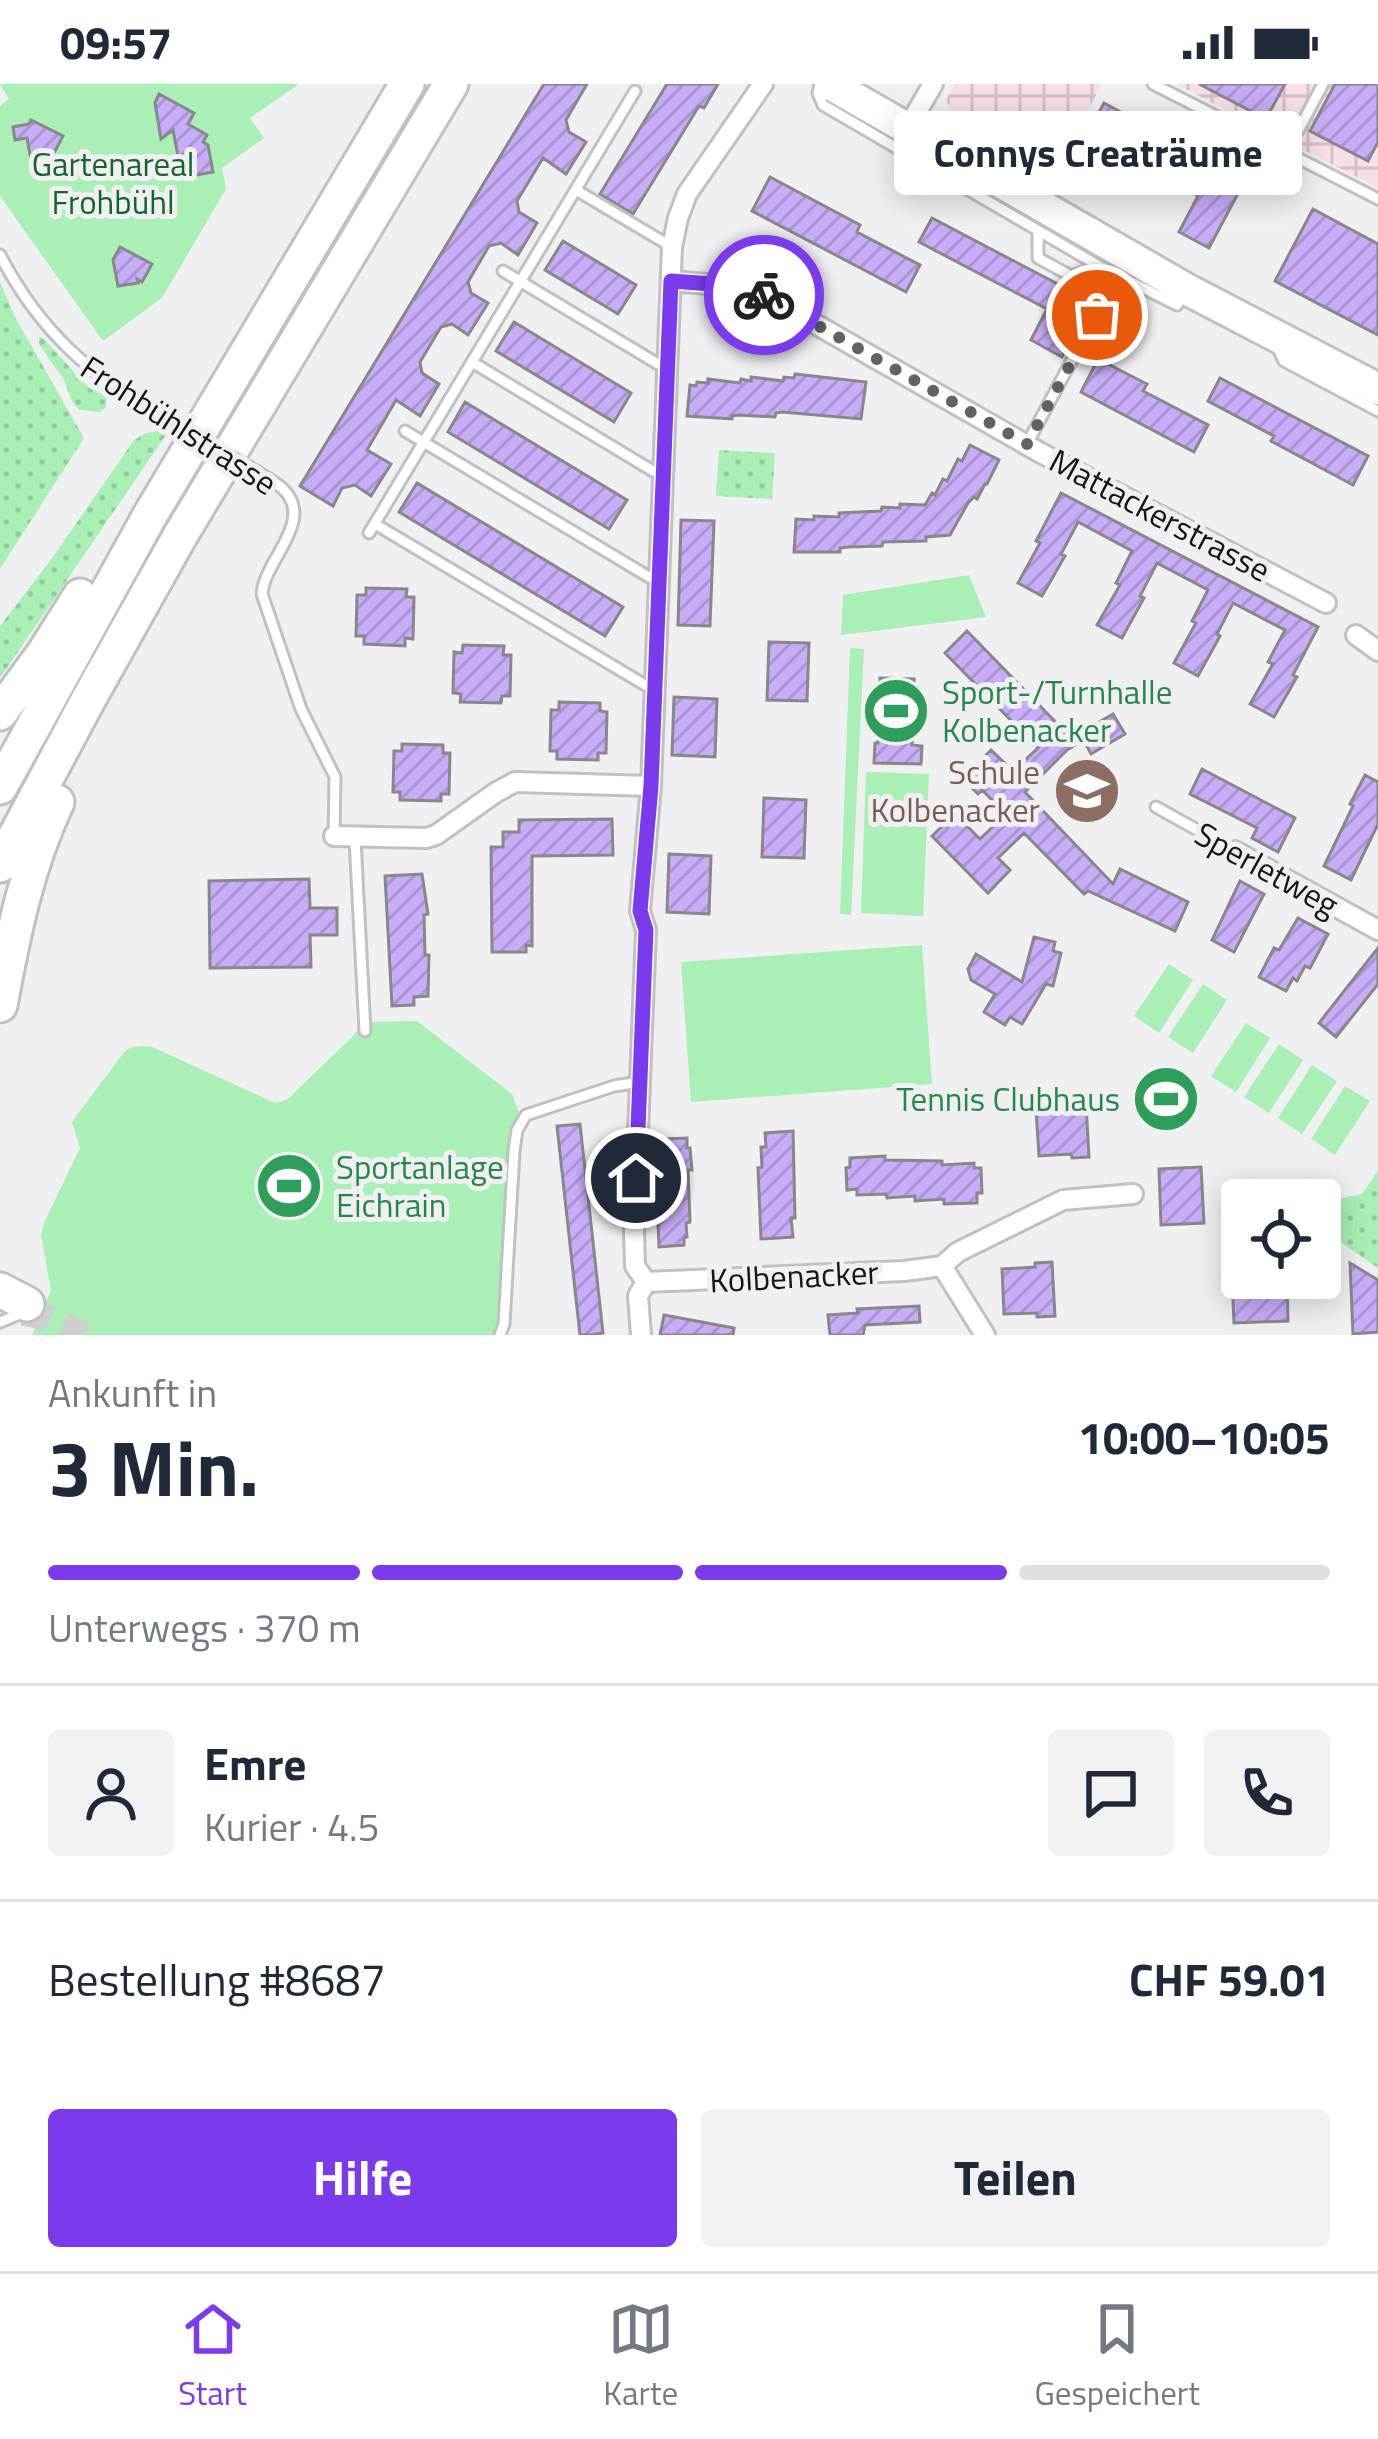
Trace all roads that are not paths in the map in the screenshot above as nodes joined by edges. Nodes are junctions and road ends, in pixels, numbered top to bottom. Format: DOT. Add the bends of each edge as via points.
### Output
graph roads {
  1 [pos="407,84"];
  2 [pos="451,84"];
  3 [pos="763,84"];
  4 [pos="820,84"];
  5 [pos="830,84"];
  6 [pos="933,84"];
  7 [pos="1153,84"];
  8 [pos="1323,84"];
  9 [pos="635,91"];
  10 [pos="907,129"];
  11 [pos="1298,131"];
  12 [pos="576,190"];
  13 [pos="1378,199"];
  14 [pos="1038,231"];
  15 [pos="672,247"];
  16 [pos="0,255"];
  17 [pos="1099,266"];
  18 [pos="503,271"];
  19 [pos="671,281"];
  20 [pos="520,282"];
  21 [pos="1112,287"];
  22 [pos="1188,290"];
  23 [pos="284,292"];
  24 [pos="1269,330"];
  25 [pos="472,362"];
  26 [pos="668,365"];
  27 [pos="1378,389"];
  28 [pos="1378,411"];
  29 [pos="405,431"];
  30 [pos="424,443"];
  31 [pos="1027,444"];
  32 [pos="664,471"];
  33 [pos="660,579"];
  34 [pos="1326,603"];
  35 [pos="1356,635"];
  36 [pos="116,650"];
  37 [pos="1378,651"];
  38 [pos="655,686"];
  39 [pos="0,713"];
  40 [pos="651,786"];
  41 [pos="0,787"];
  42 [pos="1156,807"];
  43 [pos="334,836"];
  44 [pos="355,836"];
  45 [pos="1235,850"];
  46 [pos="0,866"];
  47 [pos="1378,930"];
  48 [pos="0,1005"];
  49 [pos="365,1031"];
  50 [pos="640,1082"];
  51 [pos="1133,1194"];
  52 [pos="942,1266"];
  53 [pos="646,1282"];
  54 [pos="500,1335"];
  55 [pos="640,1335"];
  56 [pos="985,1335"];
  1 -- 23 [label="highway"];
  2 -- 36 [label="highway"];
  3 -- 15 [label="street" via="687,194"];
  4 -- 14 [label="lane" via="823,105"];
  5 -- 10 [label="main road"];
  6 -- 10 [label="street"];
  7 -- 13 [label="lane"];
  8 -- 11 [label="lane"];
  9 -- 12 [label="lane"];
  10 -- 22 [label="main road"];
  12 -- 15 [label="lane"];
  12 -- 20 [label="lane"];
  14 -- 17 [label="lane"];
  14 -- 17 [label="lane" via="1038,258 1071,277"];
  15 -- 19 [label="street"];
  16 -- 43 [label="lane, Frohbühlstrasse, bridge" via="29,305 98,376 282,488 293,525 262,594 301,710 335,777"];
  17 -- 22 [label="lane" via="1177,305"];
  18 -- 20 [label="lane"];
  19 -- 26 [label="street"];
  19 -- 31 [label="street, Mattackerstrasse" via="768,296"];
  20 -- 25 [label="lane"];
  20 -- 26 [label="lane"];
  21 -- 31 [label="lane"];
  22 -- 24 [label="main road"];
  23 -- 39 [label="highway" via="212,371 64,622"];
  23 -- 41 [label="highway"];
  24 -- 27 [label="main road"];
  24 -- 28 [label="lane" via="1284,361"];
  25 -- 30 [label="lane"];
  25 -- 32 [label="lane"];
  26 -- 32 [label="street"];
  29 -- 30 [label="lane"];
  30 -- 33 [label="lane"];
  30 -- 38 [label="lane" via="372,528"];
  31 -- 34 [label="street, Mattackerstrasse"];
  32 -- 33 [label="street"];
  33 -- 38 [label="street"];
  35 -- 37 [label="street"];
  36 -- 46 [label="highway"];
  36 -- 48 [label="highway" via="31,861"];
  38 -- 40 [label="street"];
  40 -- 44 [label="street, Frohbühlstrasse" via="515,782 436,835"];
  40 -- 50 [label="street" via="640,911"];
  42 -- 45 [label="lane, Sperletweg"];
  43 -- 44 [label="street, Frohbühlstrasse"];
  44 -- 49 [label="lane"];
  45 -- 47 [label="street, Sperletweg"];
  50 -- 53 [label="street" via="635,1266"];
  50 -- 54 [label="lane" via="526,1115 517,1130"];
  51 -- 52 [label="street, Kolbenacker" via="1063,1200"];
  52 -- 53 [label="street, Kolbenacker"];
  52 -- 56 [label="street"];
  53 -- 55 [label="street" via="638,1296"];
}
